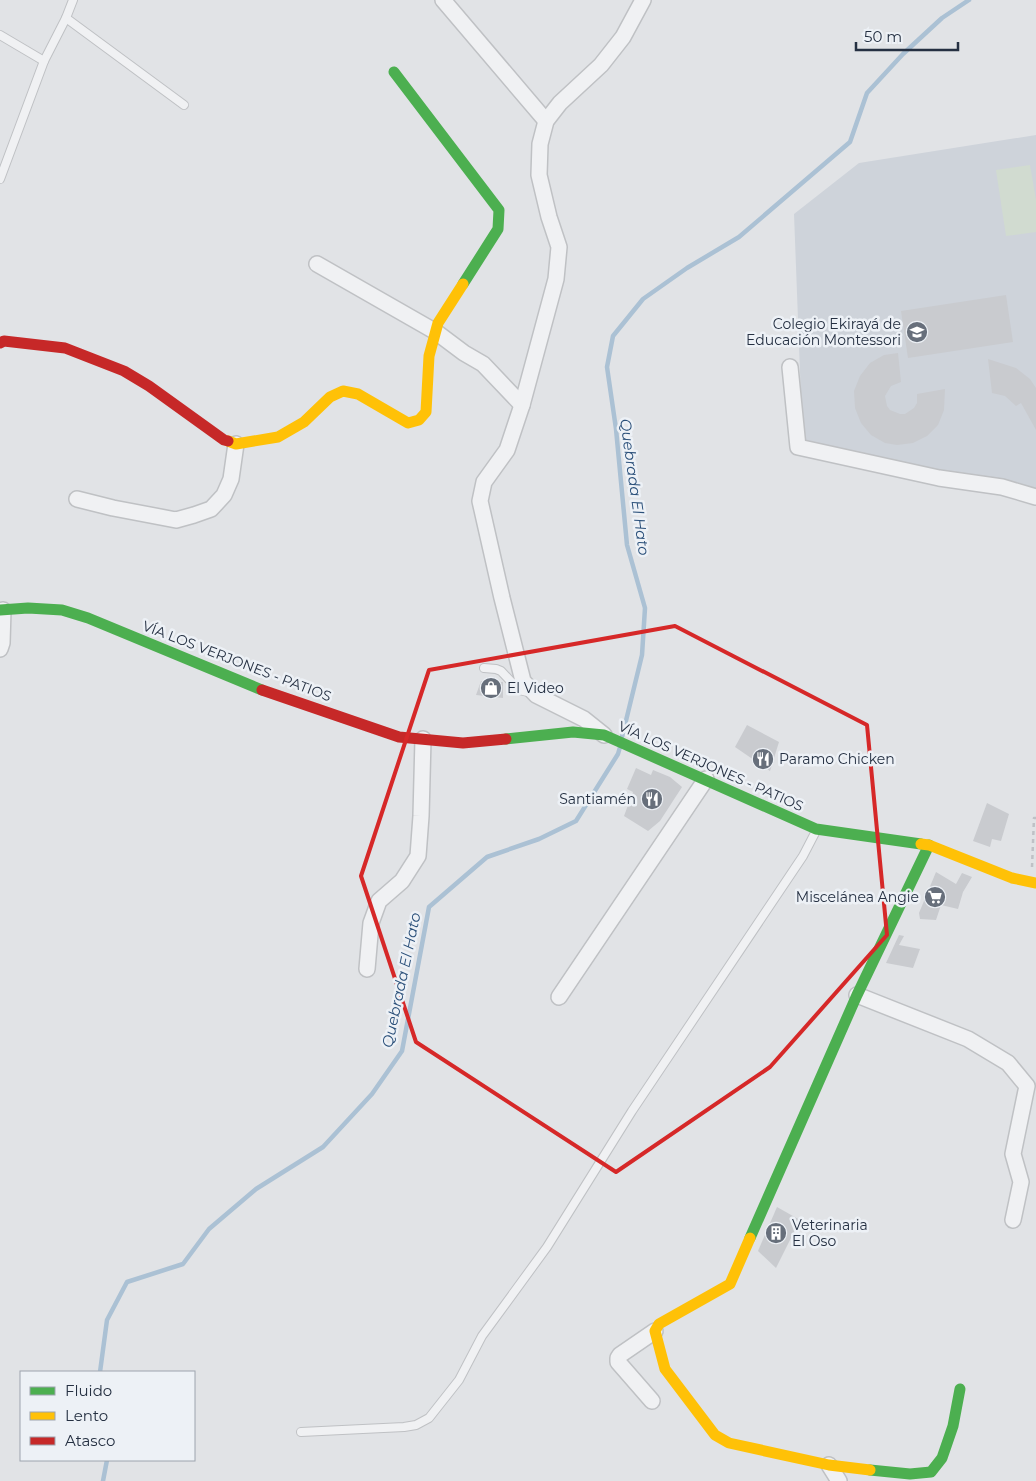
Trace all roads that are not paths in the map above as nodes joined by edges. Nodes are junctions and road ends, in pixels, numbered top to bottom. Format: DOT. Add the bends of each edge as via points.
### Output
graph roads {
  1 [pos="73,0"];
  2 [pos="443,0"];
  3 [pos="643,0"];
  4 [pos="66,18"];
  5 [pos="0,35"];
  6 [pos="44,61"];
  7 [pos="394,72"];
  8 [pos="184,105"];
  9 [pos="546,121"];
  10 [pos="0,179"];
  11 [pos="317,264"];
  12 [pos="436,332"];
  13 [pos="0,343"];
  14 [pos="790,367"];
  15 [pos="522,406"];
  16 [pos="236,444"];
  17 [pos="1036,497"];
  18 [pos="77,499"];
  19 [pos="2,610"];
  20 [pos="0,649"];
  21 [pos="484,668"];
  22 [pos="536,694"];
  23 [pos="609,737"];
  24 [pos="424,739"];
  25 [pos="706,779"];
  26 [pos="816,829"];
  27 [pos="929,845"];
  28 [pos="1036,883"];
  29 [pos="367,969"];
  30 [pos="857,995"];
  31 [pos="559,998"];
  32 [pos="1013,1220"];
  33 [pos="655,1331"];
  34 [pos="960,1389"];
  35 [pos="652,1401"];
  36 [pos="301,1432"];
  37 [pos="828,1465"];
  38 [pos="839,1481"];
  1 -- 4 [label="lane"];
  2 -- 9 [label="street"];
  3 -- 9 [label="street" via="623,37 602,65 560,103"];
  4 -- 6 [label="lane"];
  4 -- 8 [label="lane"];
  5 -- 6 [label="lane"];
  6 -- 10 [label="lane"];
  7 -- 12 [label="street" via="499,210 498,229 438,323"];
  9 -- 15 [label="street" via="540,144 539,175 558,247 556,279"];
  11 -- 12 [label="street"];
  12 -- 15 [label="street" via="483,364"];
  12 -- 16 [label="street" via="429,356 426,412 419,420 408,423 358,394 343,391 330,397 304,422 278,437"];
  13 -- 16 [label="street" via="65,348 124,371 224,440"];
  14 -- 17 [label="street" via="798,447 939,478 1002,487"];
  15 -- 22 [label="street" via="507,450 484,482 480,501 523,681"];
  16 -- 18 [label="street" via="231,479 224,495 211,509 194,515 176,520"];
  19 -- 20 [label="street"];
  19 -- 24 [label="street, VÍA LOS VERJONES - PATIOS" via="62,610 274,695 399,737"];
  21 -- 22 [label="lane" via="501,671 518,690"];
  22 -- 23 [label="street"];
  23 -- 24 [label="street, VÍA LOS VERJONES - PATIOS" via="574,732 463,743"];
  23 -- 25 [label="street, VÍA LOS VERJONES - PATIOS"];
  24 -- 29 [label="street" via="418,856 402,881 378,900 371,923"];
  25 -- 26 [label="street, VÍA LOS VERJONES - PATIOS"];
  25 -- 31 [label="street"];
  26 -- 27 [label="street, VÍA LOS VERJONES - PATIOS"];
  26 -- 36 [label="lane" via="803,856 632,1111 548,1247 482,1336 459,1380 429,1418 404,1427"];
  27 -- 28 [label="street, VÍA LOS VERJONES - PATIOS" via="1012,878"];
  27 -- 30 [label="street"];
  30 -- 32 [label="street" via="968,1039 1008,1063 1027,1086 1013,1154 1021,1182"];
  30 -- 33 [label="street" via="730,1284 658,1324"];
  33 -- 35 [label="street" via="618,1358"];
  33 -- 37 [label="street" via="665,1369 715,1436 729,1443"];
  34 -- 37 [label="street" via="953,1426 942,1458 931,1472 910,1474"];
  37 -- 38 [label="street"];
}
